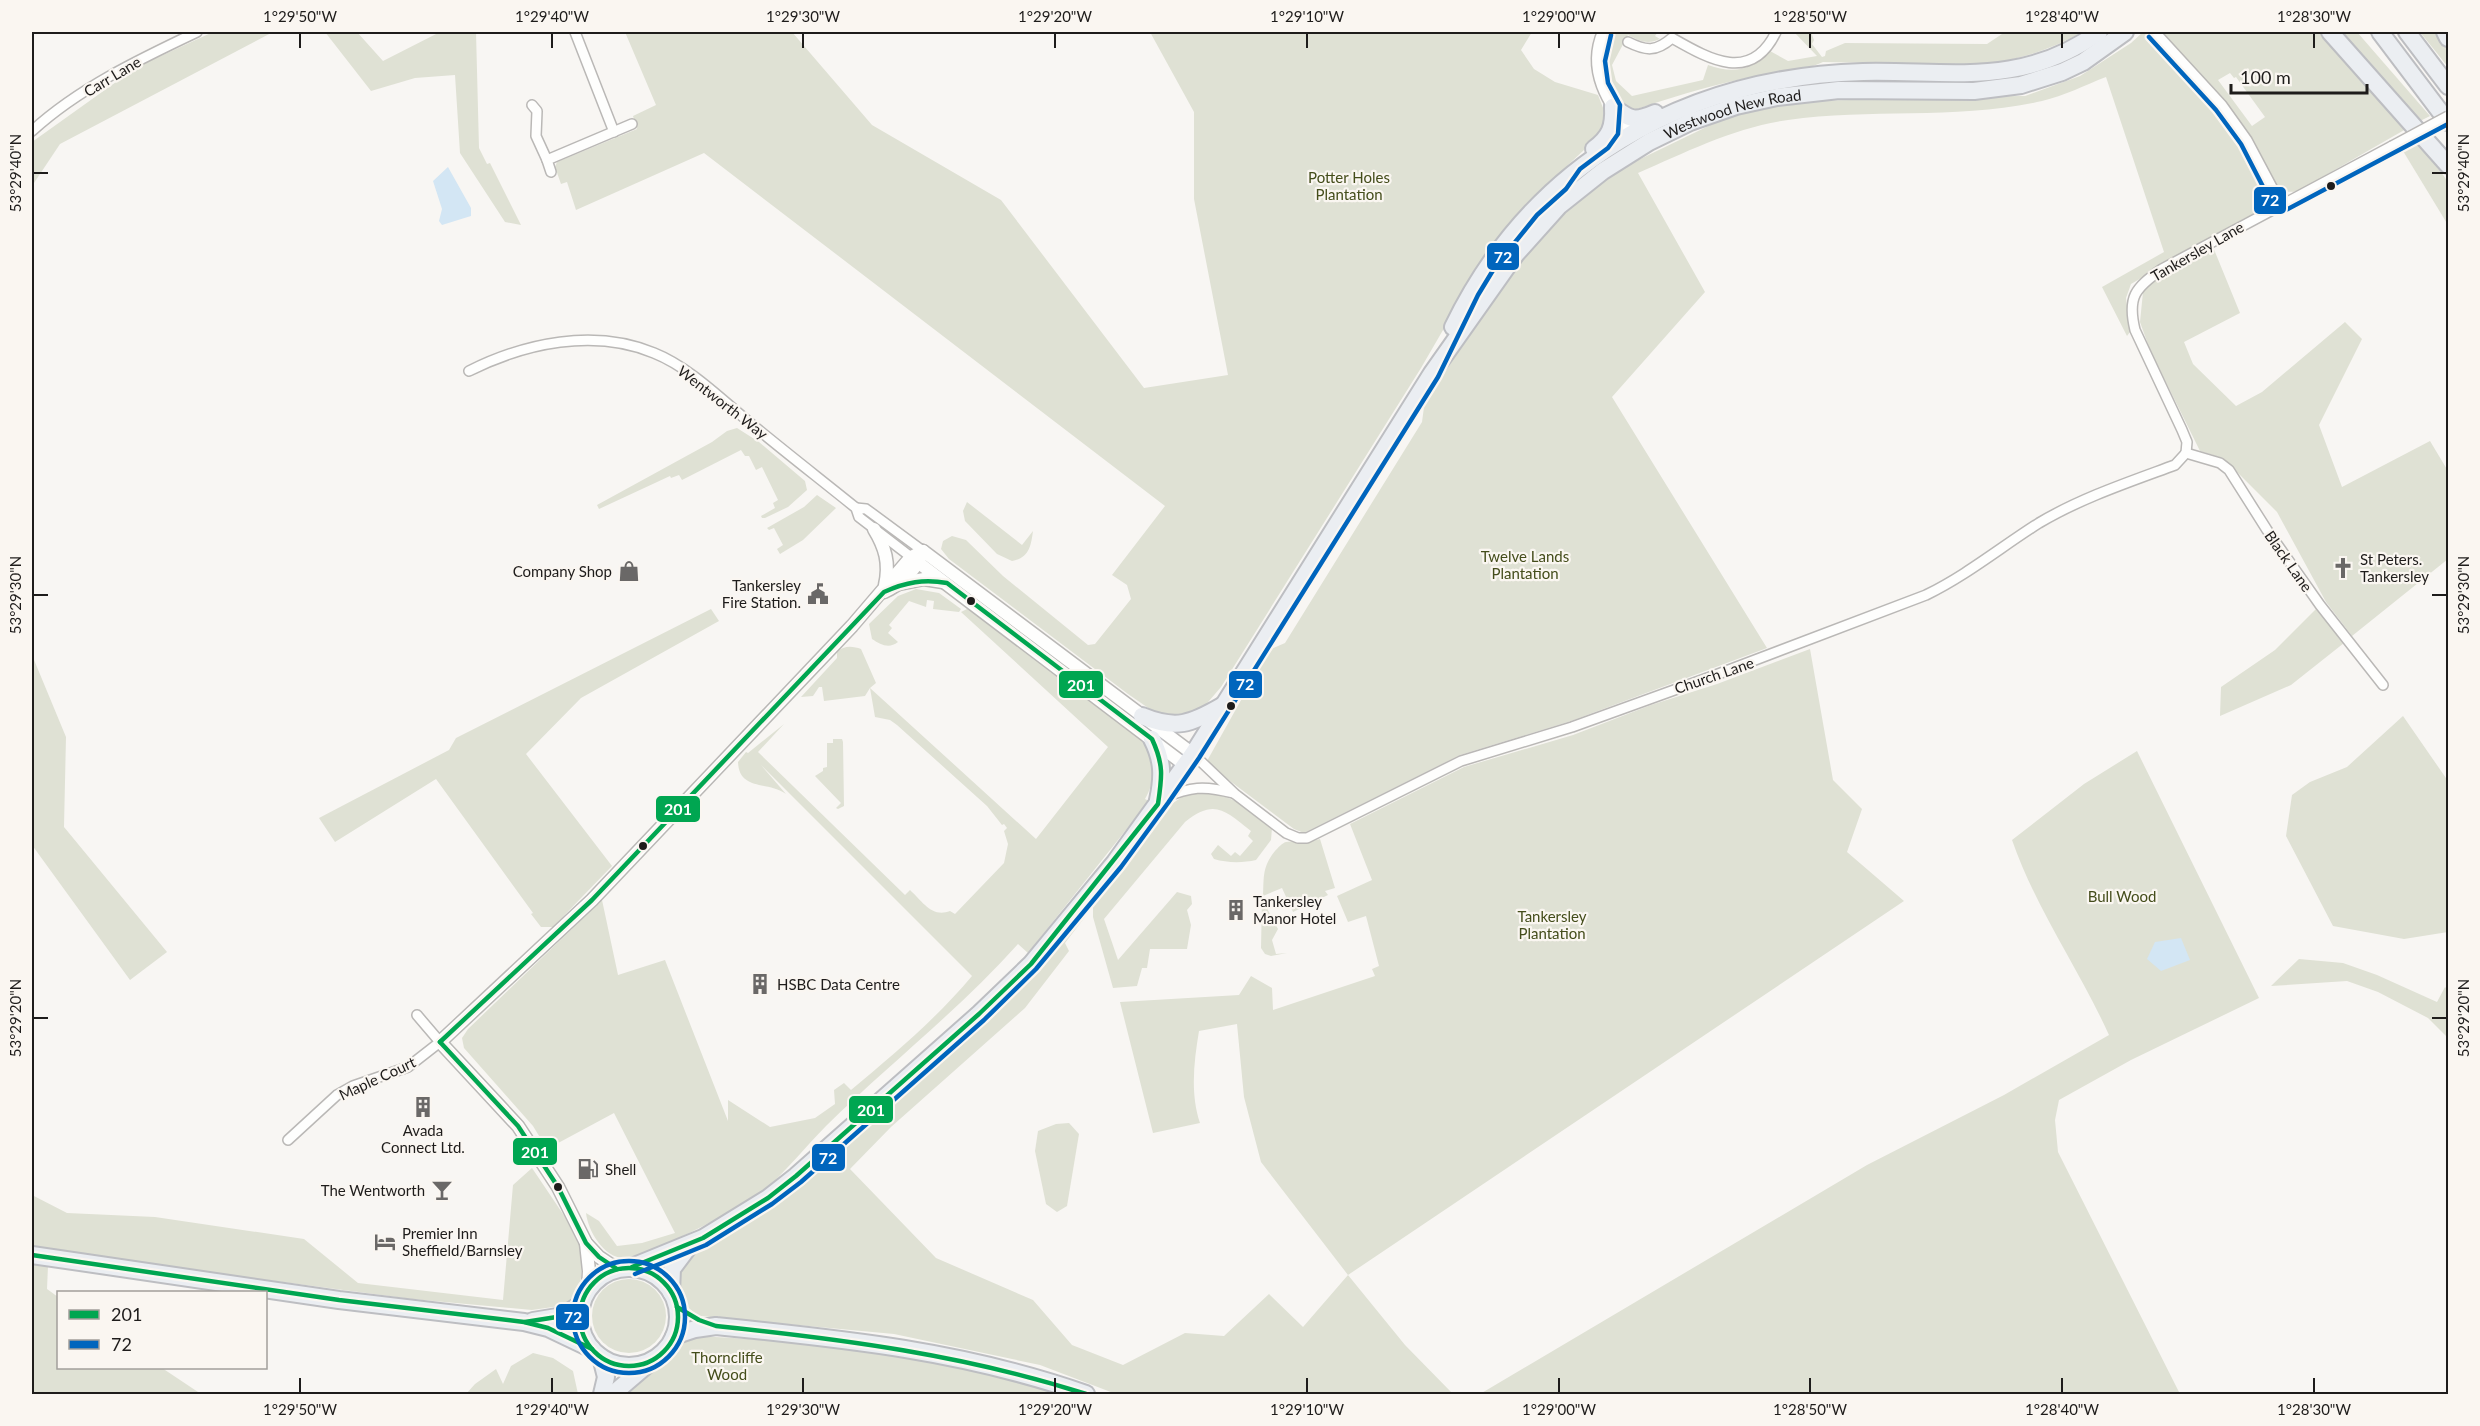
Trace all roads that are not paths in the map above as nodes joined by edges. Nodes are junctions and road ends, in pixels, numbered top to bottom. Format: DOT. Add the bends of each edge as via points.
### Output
graph roads {
  1 [pos="197,32"];
  2 [pos="575,32"];
  3 [pos="1604,32"];
  4 [pos="1776,32"];
  5 [pos="2099,32"];
  6 [pos="2155,32"];
  7 [pos="2330,32"];
  8 [pos="2380,32"];
  9 [pos="2407,32"];
  10 [pos="2445,32"];
  11 [pos="1673,35"];
  12 [pos="2120,36"];
  13 [pos="2448,38"];
  14 [pos="1628,42"];
  15 [pos="2448,86"];
  16 [pos="532,105"];
  17 [pos="1712,106"];
  18 [pos="1613,107"];
  19 [pos="2448,116"];
  20 [pos="2448,122"];
  21 [pos="632,124"];
  22 [pos="32,131"];
  23 [pos="614,132"];
  24 [pos="1632,133"];
  25 [pos="1631,153"];
  26 [pos="547,160"];
  27 [pos="2448,165"];
  28 [pos="550,172"];
  29 [pos="1562,184"];
  30 [pos="2281,204"];
  31 [pos="469,371"];
  32 [pos="1432,373"];
  33 [pos="2186,453"];
  34 [pos="855,508"];
  35 [pos="874,529"];
  36 [pos="918,557"];
  37 [pos="947,583"];
  38 [pos="899,584"];
  39 [pos="884,592"];
  40 [pos="2383,685"];
  41 [pos="1224,704"];
  42 [pos="1142,716"];
  43 [pos="1152,739"];
  44 [pos="1189,759"];
  45 [pos="1235,794"];
  46 [pos="1160,802"];
  47 [pos="417,1015"];
  48 [pos="440,1042"];
  49 [pos="288,1140"];
  50 [pos="586,1243"];
  51 [pos="692,1244"];
  52 [pos="32,1255"];
  53 [pos="624,1268"];
  54 [pos="585,1296"];
  55 [pos="674,1299"];
  56 [pos="524,1322"];
  57 [pos="716,1326"];
  58 [pos="674,1336"];
  59 [pos="596,1353"];
  60 [pos="653,1359"];
  61 [pos="602,1395"];
  62 [pos="613,1395"];
  63 [pos="1086,1395"];
  1 -- 22 [label="street, Carr Lane" via="145,56 50,115"];
  2 -- 23 [label="street"];
  3 -- 18 [label="street" via="1598,70"];
  4 -- 11 [label="street" via="1760,53 1731,64 1716,61"];
  5 -- 17 [label="highway, Westwood New Road" via="2063,53 2008,71 1808,76 1772,81"];
  6 -- 30 [label="street" via="2222,105 2247,140"];
  7 -- 27 [label="highway"];
  8 -- 20 [label="highway"];
  9 -- 15 [label="highway"];
  10 -- 13 [label="highway"];
  11 -- 14 [label="street" via="1661,47 1648,50"];
  12 -- 17 [label="highway, Westwood New Road" via="2062,72 2007,88 1839,90"];
  16 -- 26 [label="street" via="537,111 536,136"];
  17 -- 18 [label="highway" via="1677,103 1635,119"];
  17 -- 24 [label="highway" via="1641,138"];
  17 -- 25 [label="highway, Westwood New Road"];
  18 -- 24 [label="street"];
  18 -- 29 [label="highway" via="1612,130 1574,164"];
  19 -- 30 [label="street, Tankersley Lane, bridge"];
  21 -- 23 [label="street"];
  23 -- 26 [label="street"];
  24 -- 25 [label="highway"];
  24 -- 29 [label="highway, Westwood New Road"];
  25 -- 32 [label="highway, Westwood New Road" via="1578,191 1539,226"];
  26 -- 28 [label="street"];
  29 -- 32 [label="highway, Westwood New Road" via="1532,210 1489,263 1471,291"];
  30 -- 33 [label="street, Tankersley Lane" via="2162,269 2132,297 2135,330 2187,442"];
  31 -- 34 [label="street, Wentworth Way" via="494,359 563,341 624,344 654,353 682,368"];
  32 -- 41 [label="highway, Westwood New Road"];
  33 -- 40 [label="street, Black Lane" via="2220,463 2229,470 2320,605"];
  33 -- 45 [label="street, Church Lane" via="2175,465 2082,500 1926,595 1572,727 1461,761 1318,834 1303,839 1291,837"];
  34 -- 35 [label="street, Wentworth Way" via="859,517"];
  34 -- 36 [label="street, Wentworth Way" via="866,509"];
  35 -- 36 [label="street, Wentworth Way"];
  35 -- 39 [label="street" via="887,558"];
  36 -- 37 [label="street, Wentworth Way"];
  36 -- 38 [label="street"];
  36 -- 39 [label="street" via="890,581"];
  36 -- 42 [label="street, Wentworth Way"];
  37 -- 38 [label="street" via="924,579"];
  37 -- 43 [label="street, Wentworth Way"];
  38 -- 39 [label="street"];
  39 -- 48 [label="street" via="592,900"];
  41 -- 42 [label="highway" via="1196,720 1176,725"];
  41 -- 44 [label="highway, Westwood New Road"];
  42 -- 44 [label="street, Wentworth Way"];
  43 -- 44 [label="street, Wentworth Way"];
  43 -- 46 [label="highway" via="1163,772"];
  44 -- 45 [label="street, Church Lane"];
  44 -- 46 [label="highway, Westwood New Road"];
  45 -- 46 [label="street, Church Lane" via="1201,787"];
  46 -- 51 [label="highway, Westwood New Road" via="1057,933 997,997 796,1176 742,1215"];
  47 -- 48 [label="street"];
  48 -- 49 [label="street, Maple Court" via="408,1067 337,1095"];
  48 -- 50 [label="street" via="518,1126 558,1187"];
  50 -- 53 [label="street" via="599,1257"];
  50 -- 54 [label="street" via="589,1271"];
  51 -- 53 [label="highway, Westwood New Road"];
  51 -- 55 [label="highway, Westwood New Road" via="672,1269"];
  52 -- 56 [label="highway" via="339,1300"];
  53 -- 54 [label="highway" via="606,1273"];
  53 -- 55 [label="highway" via="655,1275"];
  54 -- 56 [label="highway" via="562,1316"];
  54 -- 59 [label="highway" via="582,1328"];
  55 -- 57 [label="highway" via="689,1316"];
  55 -- 58 [label="highway"];
  56 -- 59 [label="highway" via="548,1328"];
  57 -- 58 [label="highway"];
  57 -- 63 [label="highway" via="848,1339 961,1358 1043,1379"];
  58 -- 60 [label="highway"];
  59 -- 60 [label="highway" via="627,1366"];
  59 -- 61 [label="highway" via="606,1377"];
  60 -- 62 [label="highway"];
}
